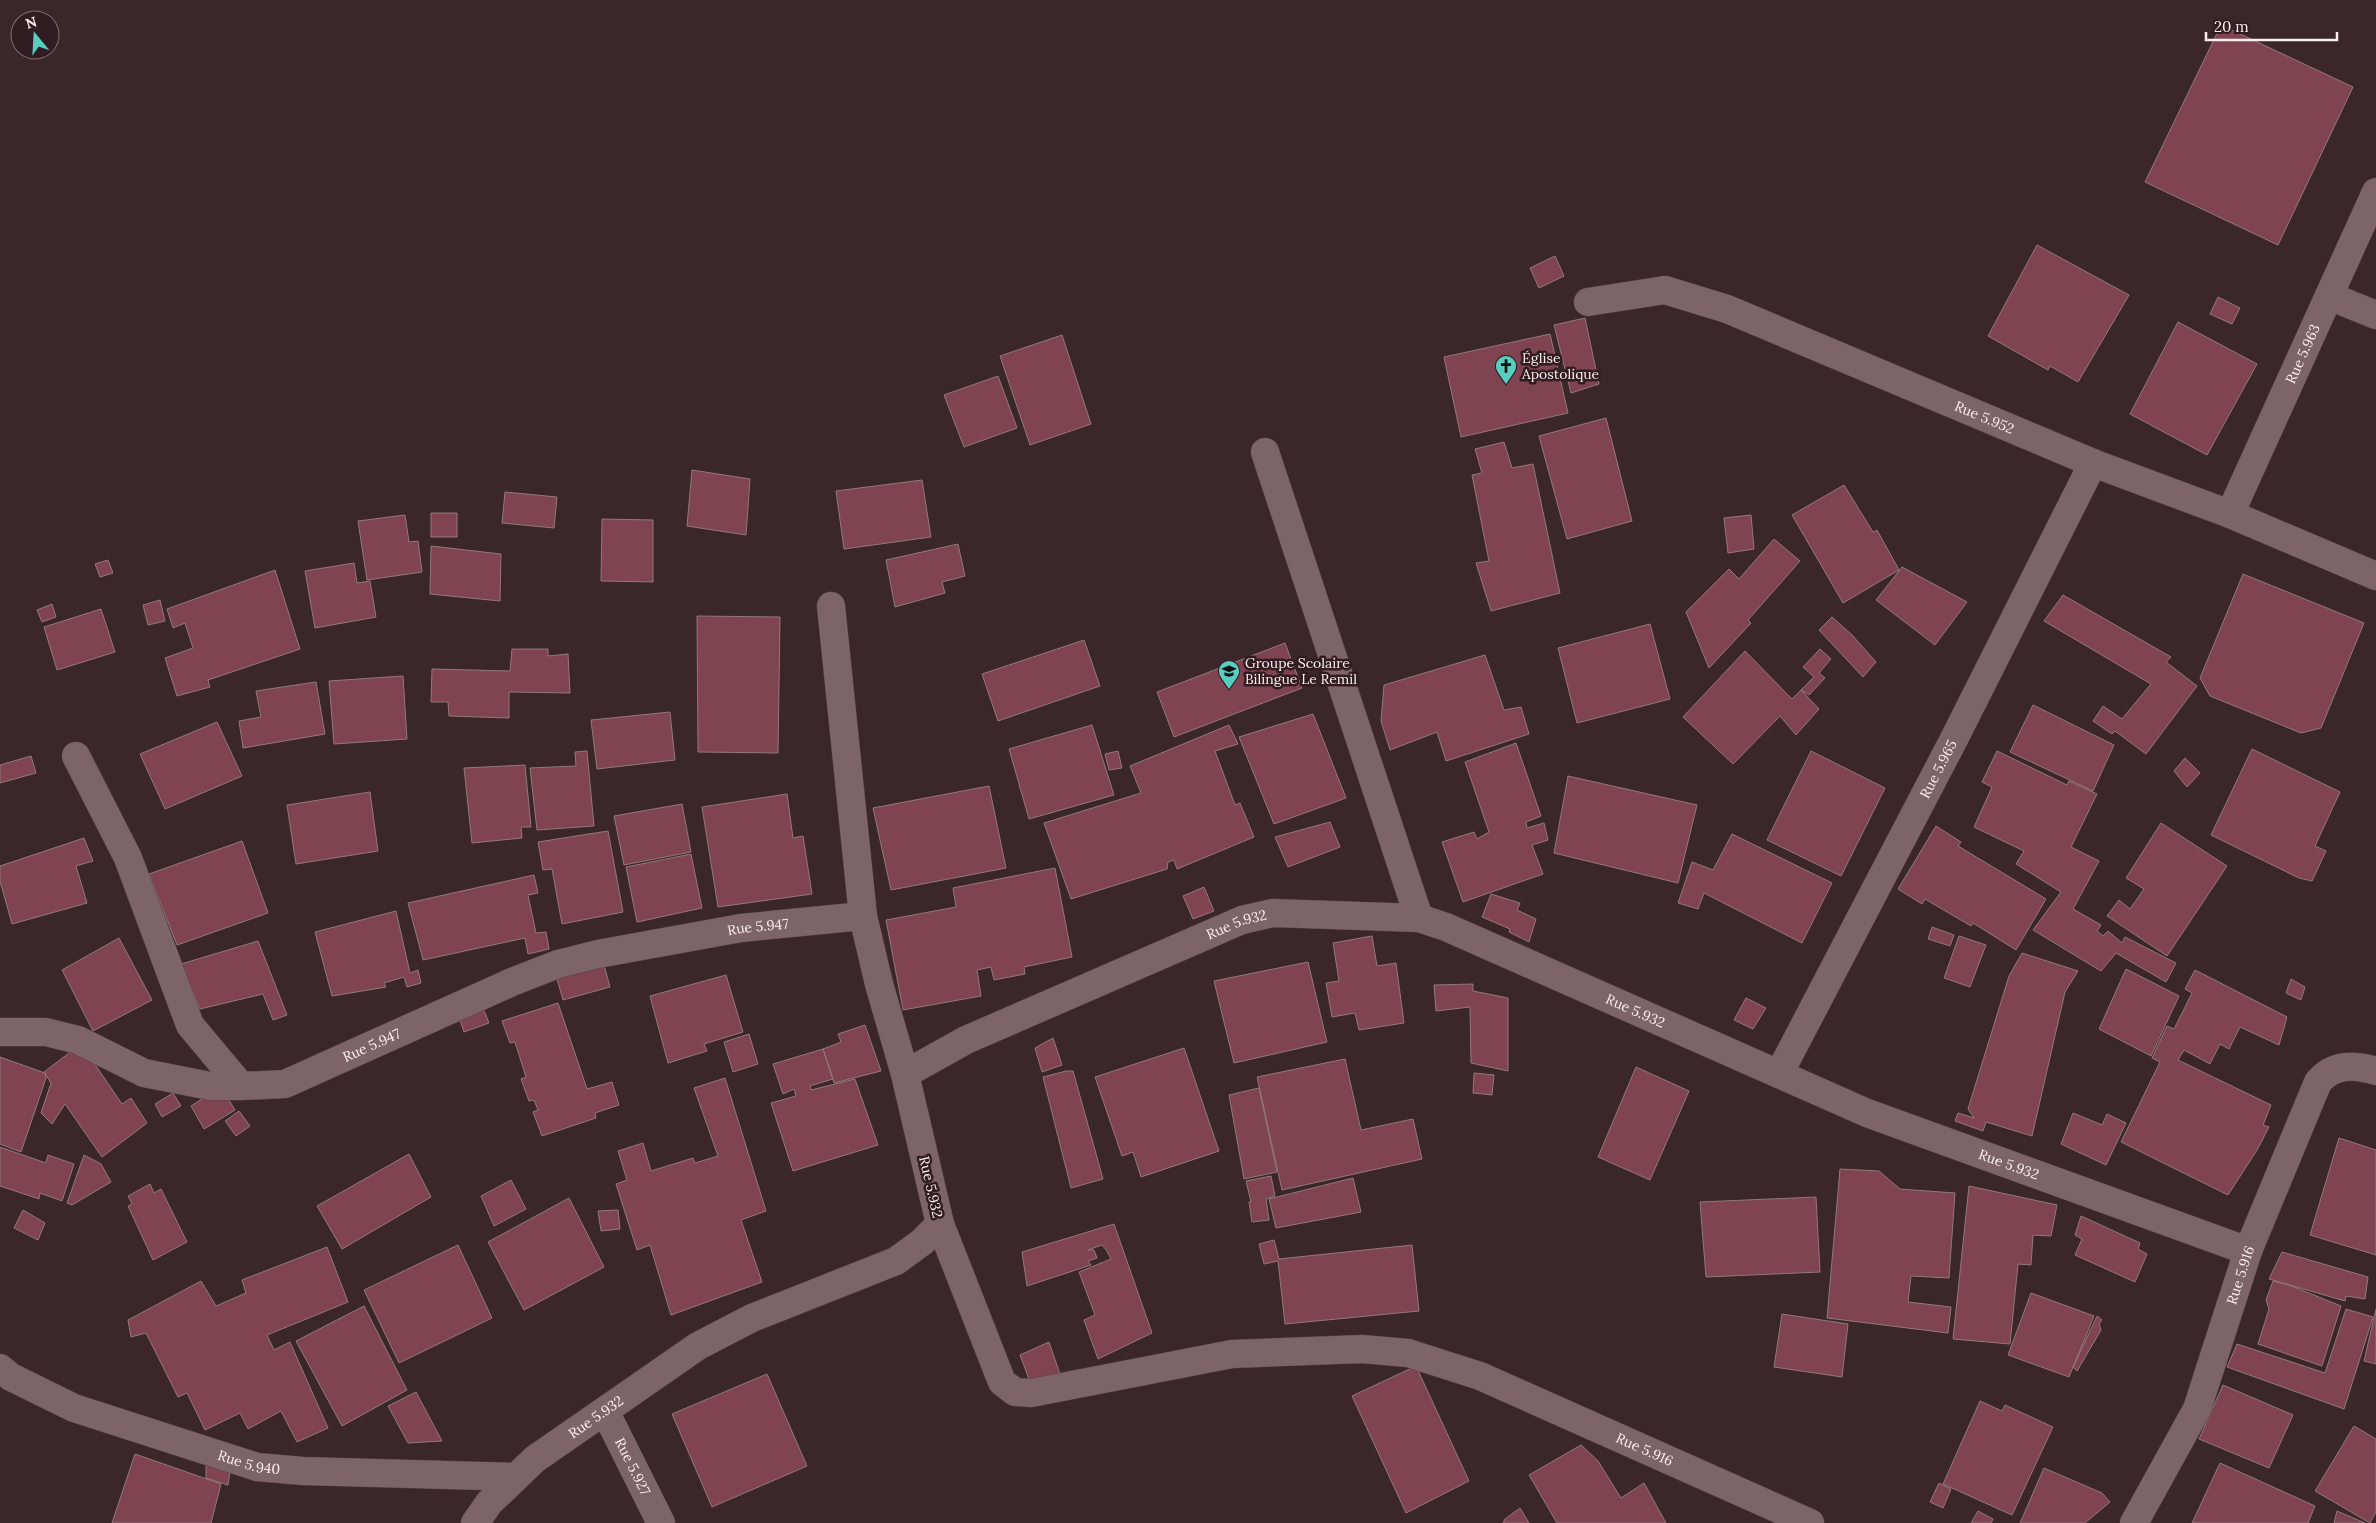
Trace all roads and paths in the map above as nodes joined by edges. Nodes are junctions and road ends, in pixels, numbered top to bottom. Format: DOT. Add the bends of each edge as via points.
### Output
graph roads {
  1 [pos="2376,192"];
  2 [pos="2329,296"];
  3 [pos="1588,302"];
  4 [pos="2376,315"];
  5 [pos="1265,452"];
  6 [pos="2093,462"];
  7 [pos="2230,514"];
  8 [pos="2376,576"];
  9 [pos="831,606"];
  10 [pos="76,756"];
  11 [pos="863,916"];
  12 [pos="1419,918"];
  13 [pos="0,1032"];
  14 [pos="2376,1071"];
  15 [pos="905,1074"];
  16 [pos="1779,1074"];
  17 [pos="241,1086"];
  18 [pos="940,1224"];
  19 [pos="2248,1251"];
  20 [pos="0,1368"];
  21 [pos="605,1411"];
  22 [pos="516,1478"];
  23 [pos="475,1523"];
  24 [pos="662,1523"];
  25 [pos="1810,1523"];
  26 [pos="2134,1523"];
  1 -- 2 [label="street, Rue 5.963"];
  2 -- 4 [label="street"];
  2 -- 7 [label="street, Rue 5.963"];
  3 -- 6 [label="street, Rue 5.952" via="1665,290 1727,309"];
  5 -- 12 [label="street"];
  6 -- 7 [label="street, Rue 5.952"];
  6 -- 16 [label="street, Rue 5.965" via="1954,740"];
  7 -- 8 [label="street, Rue 5.952"];
  9 -- 11 [label="street"];
  10 -- 17 [label="street" via="128,858 190,1025"];
  11 -- 15 [label="street"];
  11 -- 17 [label="street, Rue 5.947" via="741,928 558,964 285,1084"];
  12 -- 15 [label="street, Rue 5.932" via="1273,913 1242,920 966,1040"];
  12 -- 16 [label="street, Rue 5.932"];
  13 -- 17 [label="street, Rue 5.947" via="46,1032 78,1040 144,1073 210,1086"];
  14 -- 19 [label="street, Rue 5.916" via="2358,1065 2341,1068 2326,1073 2318,1082"];
  15 -- 18 [label="street, Rue 5.932"];
  16 -- 19 [label="street, Rue 5.932" via="1867,1113"];
  18 -- 21 [label="street, Rue 5.932" via="896,1261 752,1318 698,1346"];
  18 -- 25 [label="street, Rue 5.916" via="1002,1382 1015,1392 1031,1394 1232,1354 1362,1349 1408,1353 1480,1376"];
  19 -- 26 [label="street, Rue 5.916" via="2197,1409"];
  20 -- 22 [label="street, Rue 5.940" via="74,1408 257,1467"];
  21 -- 22 [label="street, Rue 5.932" via="535,1459"];
  21 -- 24 [label="street, Rue 5.927"];
  22 -- 23 [label="street, Rue 5.932" via="489,1503"];
}
